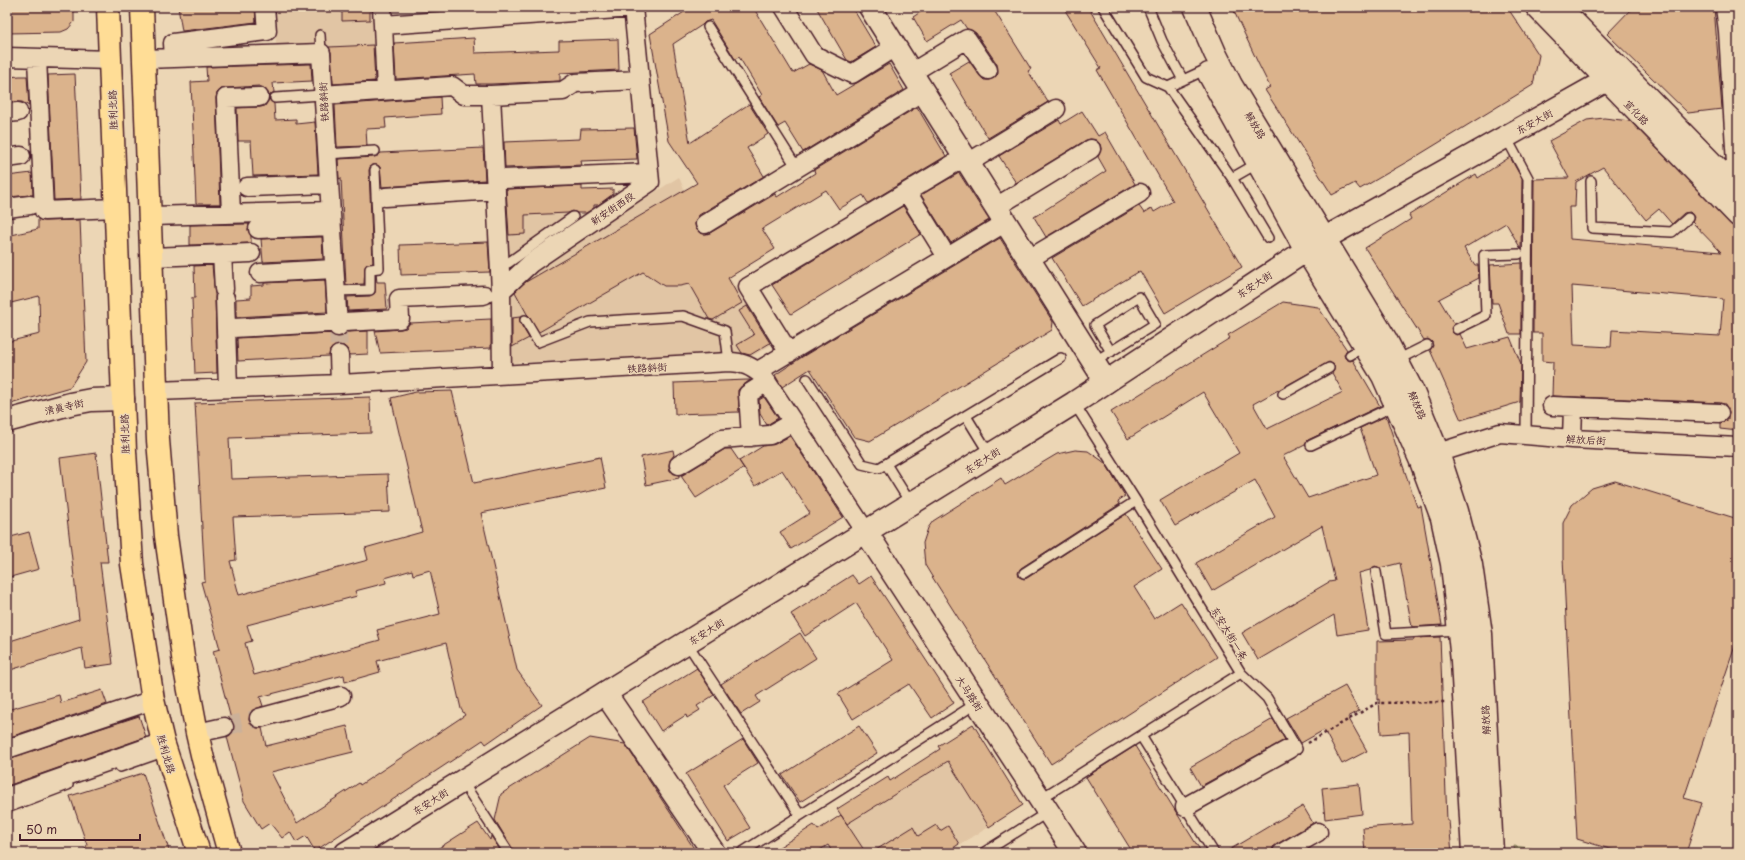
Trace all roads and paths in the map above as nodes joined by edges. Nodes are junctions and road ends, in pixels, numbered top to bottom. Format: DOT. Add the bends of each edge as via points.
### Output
graph roads {
  1 [pos="108,7"];
  2 [pos="142,7"];
  3 [pos="265,7"];
  4 [pos="382,7"];
  5 [pos="633,7"];
  6 [pos="784,7"];
  7 [pos="870,7"];
  8 [pos="1103,7"];
  9 [pos="1148,7"];
  10 [pos="1180,7"];
  11 [pos="1195,7"];
  12 [pos="1537,7"];
  13 [pos="1559,7"];
  14 [pos="1725,7"];
  15 [pos="486,12"];
  16 [pos="383,25"];
  17 [pos="708,27"];
  18 [pos="1733,31"];
  19 [pos="320,35"];
  20 [pos="895,47"];
  21 [pos="321,53"];
  22 [pos="7,57"];
  23 [pos="37,58"];
  24 [pos="174,58"];
  25 [pos="145,59"];
  26 [pos="110,60"];
  27 [pos="1213,66"];
  28 [pos="988,70"];
  29 [pos="911,73"];
  30 [pos="1612,75"];
  31 [pos="640,80"];
  32 [pos="1183,80"];
  33 [pos="1168,87"];
  34 [pos="386,90"];
  35 [pos="923,91"];
  36 [pos="322,95"];
  37 [pos="491,95"];
  38 [pos="267,97"];
  39 [pos="1056,109"];
  40 [pos="1506,137"];
  41 [pos="1091,149"];
  42 [pos="375,151"];
  43 [pos="326,154"];
  44 [pos="1265,159"];
  45 [pos="966,160"];
  46 [pos="797,168"];
  47 [pos="375,170"];
  48 [pos="649,173"];
  49 [pos="1232,178"];
  50 [pos="1591,181"];
  51 [pos="328,184"];
  52 [pos="500,185"];
  53 [pos="247,187"];
  54 [pos="1720,189"];
  55 [pos="907,192"];
  56 [pos="1140,192"];
  57 [pos="385,197"];
  58 [pos="30,205"];
  59 [pos="7,208"];
  60 [pos="116,208"];
  61 [pos="231,213"];
  62 [pos="1001,215"];
  63 [pos="1738,215"];
  64 [pos="151,216"];
  65 [pos="573,217"];
  66 [pos="1688,218"];
  67 [pos="330,219"];
  68 [pos="705,224"];
  69 [pos="258,229"];
  70 [pos="1268,238"];
  71 [pos="1325,238"];
  72 [pos="546,245"];
  73 [pos="1306,250"];
  74 [pos="251,253"];
  75 [pos="222,254"];
  76 [pos="1519,254"];
  77 [pos="152,257"];
  78 [pos="947,257"];
  79 [pos="1029,260"];
  80 [pos="508,263"];
  81 [pos="334,269"];
  82 [pos="260,273"];
  83 [pos="335,291"];
  84 [pos="492,293"];
  85 [pos="525,320"];
  86 [pos="337,324"];
  87 [pos="233,328"];
  88 [pos="1457,330"];
  89 [pos="1427,344"];
  90 [pos="789,353"];
  91 [pos="339,355"];
  92 [pos="1103,357"];
  93 [pos="1061,358"];
  94 [pos="1396,360"];
  95 [pos="730,362"];
  96 [pos="1329,368"];
  97 [pos="502,374"];
  98 [pos="762,377"];
  99 [pos="807,379"];
  100 [pos="1106,382"];
  101 [pos="340,384"];
  102 [pos="228,388"];
  103 [pos="156,391"];
  104 [pos="1283,394"];
  105 [pos="123,399"];
  106 [pos="1074,403"];
  107 [pos="1396,405"];
  108 [pos="1552,406"];
  109 [pos="1573,407"];
  110 [pos="1719,413"];
  111 [pos="966,416"];
  112 [pos="7,421"];
  113 [pos="793,422"];
  114 [pos="1526,435"];
  115 [pos="751,437"];
  116 [pos="1572,439"];
  117 [pos="1310,446"];
  118 [pos="1738,447"];
  119 [pos="1438,453"];
  120 [pos="990,455"];
  121 [pos="886,464"];
  122 [pos="679,466"];
  123 [pos="1136,500"];
  124 [pos="911,504"];
  125 [pos="866,532"];
  126 [pos="1376,572"];
  127 [pos="1024,573"];
  128 [pos="1459,630"];
  129 [pos="686,643"];
  130 [pos="1241,673"];
  131 [pos="606,693"];
  132 [pos="341,696"];
  133 [pos="153,700"];
  134 [pos="1465,702"];
  135 [pos="977,703"];
  136 [pos="259,718"];
  137 [pos="224,727"];
  138 [pos="197,733"];
  139 [pos="1141,736"];
  140 [pos="165,747"];
  141 [pos="7,749"];
  142 [pos="1293,749"];
  143 [pos="462,781"];
  144 [pos="7,797"];
  145 [pos="1044,806"];
  146 [pos="1185,807"];
  147 [pos="7,808"];
  148 [pos="800,815"];
  149 [pos="1318,832"];
  150 [pos="198,853"];
  151 [pos="229,853"];
  152 [pos="346,853"];
  153 [pos="509,853"];
  154 [pos="714,853"];
  155 [pos="741,853"];
  156 [pos="983,853"];
  157 [pos="1075,853"];
  158 [pos="1214,853"];
  159 [pos="1282,853"];
  160 [pos="1473,853"];
  161 [pos="1492,853"];
  1 -- 26 [label="highway, 胜利北路"];
  2 -- 25 [label="highway"];
  3 -- 24 [label="street" via="267,32 173,42"];
  4 -- 16 [label="street"];
  5 -- 15 [label="street"];
  5 -- 31 [label="street"];
  6 -- 20 [label="street" via="814,55 852,74"];
  7 -- 20 [label="main road"];
  8 -- 33 [label="lane" via="1146,77"];
  9 -- 32 [label="lane"];
  10 -- 27 [label="main road, 解放路"];
  11 -- 27 [label="main road, 解放路"];
  12 -- 30 [label="main road, 宣化路"];
  13 -- 30 [label="main road, 宣化路"];
  14 -- 18 [label="street"];
  15 -- 16 [label="street"];
  16 -- 34 [label="street"];
  17 -- 46 [label="lane"];
  18 -- 54 [label="street" via="1736,164"];
  19 -- 21 [label="lane"];
  20 -- 29 [label="main road"];
  21 -- 24 [label="street"];
  21 -- 36 [label="street, 铁路斜街"];
  22 -- 23 [label="street"];
  23 -- 26 [label="street"];
  23 -- 60 [label="street" via="44,211"];
  24 -- 25 [label="street"];
  25 -- 64 [label="highway"];
  26 -- 60 [label="highway, 胜利北路"];
  27 -- 32 [label="lane"];
  27 -- 44 [label="main road, 解放路"];
  28 -- 29 [label="street" via="967,39"];
  29 -- 35 [label="main road"];
  30 -- 40 [label="main road, 东安大街"];
  30 -- 54 [label="main road, 宣化路"];
  31 -- 37 [label="street" via="575,83 563,91"];
  31 -- 48 [label="street"];
  32 -- 33 [label="lane"];
  33 -- 49 [label="lane"];
  34 -- 36 [label="street"];
  34 -- 37 [label="street" via="452,86 464,95"];
  35 -- 45 [label="main road"];
  35 -- 46 [label="street"];
  36 -- 38 [label="lane"];
  36 -- 43 [label="street, 铁路斜街"];
  37 -- 52 [label="street"];
  38 -- 61 [label="street" via="226,98"];
  39 -- 45 [label="street"];
  40 -- 71 [label="main road, 东安大街"];
  40 -- 114 [label="lane" via="1528,178"];
  41 -- 62 [label="street"];
  42 -- 43 [label="lane"];
  43 -- 51 [label="street, 铁路斜街"];
  44 -- 49 [label="lane"];
  44 -- 71 [label="main road, 解放路"];
  44 -- 73 [label="main road, 解放路"];
  45 -- 55 [label="street"];
  45 -- 62 [label="main road"];
  46 -- 68 [label="street"];
  47 -- 83 [label="lane" via="379,268 370,269 370,290"];
  48 -- 52 [label="street"];
  48 -- 72 [label="street, 新安街西段" via="650,182"];
  49 -- 70 [label="lane"];
  50 -- 66 [label="lane" via="1592,228 1672,232"];
  51 -- 53 [label="street"];
  51 -- 67 [label="street, 铁路斜街"];
  52 -- 57 [label="street"];
  52 -- 84 [label="street"];
  54 -- 63 [label="main road, 宣化路"];
  55 -- 78 [label="street"];
  55 -- 90 [label="street" via="748,287"];
  56 -- 79 [label="street"];
  58 -- 59 [label="street"];
  60 -- 105 [label="highway, 胜利北路"];
  61 -- 64 [label="street"];
  61 -- 67 [label="street"];
  62 -- 78 [label="street"];
  62 -- 79 [label="main road"];
  64 -- 77 [label="highway"];
  65 -- 72 [label="lane"];
  67 -- 69 [label="street"];
  67 -- 81 [label="street, 铁路斜街"];
  71 -- 73 [label="main road, 东安大街"];
  71 -- 94 [label="main road, 解放路"];
  72 -- 80 [label="lane"];
  72 -- 84 [label="street, 新安街西段" via="531,263"];
  73 -- 100 [label="main road, 东安大街"];
  73 -- 107 [label="main road, 解放路" via="1358,350 1383,376"];
  74 -- 75 [label="street"];
  75 -- 77 [label="street"];
  75 -- 102 [label="street"];
  76 -- 88 [label="lane" via="1484,255 1486,315"];
  77 -- 103 [label="highway"];
  78 -- 90 [label="street"];
  79 -- 92 [label="main road"];
  81 -- 82 [label="street"];
  81 -- 83 [label="street, 铁路斜街"];
  83 -- 86 [label="street, 铁路斜街"];
  84 -- 86 [label="street" via="399,299 400,319"];
  84 -- 97 [label="street"];
  85 -- 95 [label="lane" via="538,342 590,322 683,316 725,330"];
  86 -- 87 [label="street"];
  89 -- 94 [label="lane"];
  90 -- 98 [label="street"];
  91 -- 101 [label="street"];
  92 -- 92 [label="lane" via="1155,324 1139,297 1095,325"];
  92 -- 100 [label="main road"];
  93 -- 111 [label="lane"];
  94 -- 119 [label="main road, 解放路" via="1412,390"];
  95 -- 97 [label="street, 铁路斜街"];
  95 -- 98 [label="street, 铁路斜街" via="741,363"];
  96 -- 104 [label="lane"];
  97 -- 101 [label="street, 铁路斜街"];
  98 -- 113 [label="street, 铁路斜街"];
  98 -- 115 [label="street" via="748,394"];
  99 -- 121 [label="lane" via="862,464 879,468"];
  100 -- 106 [label="main road, 东安大街"];
  101 -- 102 [label="street, 铁路斜街"];
  102 -- 103 [label="street, 铁路斜街"];
  103 -- 138 [label="highway" via="166,536 184,664"];
  105 -- 112 [label="main road, 清真寺街" via="91,400"];
  105 -- 133 [label="highway, 胜利北路" via="132,564"];
  106 -- 120 [label="main road, 东安大街"];
  106 -- 123 [label="lane, 东安大街一条"];
  107 -- 117 [label="lane"];
  107 -- 128 [label="main road, 解放路" via="1442,518 1452,564"];
  108 -- 109 [label="street"];
  109 -- 110 [label="street"];
  109 -- 116 [label="street"];
  111 -- 120 [label="lane"];
  111 -- 121 [label="lane"];
  113 -- 115 [label="street" via="770,436"];
  113 -- 125 [label="street, 铁路斜街"];
  114 -- 116 [label="street, 解放后街"];
  114 -- 119 [label="street, 解放后街" via="1500,433"];
  115 -- 122 [label="street" via="722,439"];
  116 -- 118 [label="street, 解放后街"];
  119 -- 161 [label="main road, 解放路" via="1471,565 1481,634"];
  120 -- 124 [label="main road, 东安大街"];
  121 -- 124 [label="lane"];
  123 -- 127 [label="lane"];
  123 -- 130 [label="lane, 东安大街一条"];
  124 -- 125 [label="main road, 东安大街"];
  125 -- 129 [label="main road, 东安大街"];
  125 -- 135 [label="main road, 大马路街"];
  126 -- 128 [label="lane" via="1386,634"];
  128 -- 134 [label="main road, 解放路"];
  129 -- 131 [label="main road, 东安大街"];
  129 -- 148 [label="lane"];
  130 -- 139 [label="lane, 东安大街一条"];
  130 -- 142 [label="lane" via="1267,698"];
  131 -- 143 [label="main road, 东安大街"];
  131 -- 154 [label="main road"];
  132 -- 136 [label="street"];
  133 -- 140 [label="highway, 胜利北路"];
  133 -- 141 [label="street"];
  134 -- 142 [label="path" via="1376,703"];
  134 -- 160 [label="main road, 解放路"];
  135 -- 145 [label="main road, 大马路街"];
  135 -- 148 [label="lane"];
  137 -- 138 [label="street"];
  138 -- 151 [label="highway"];
  139 -- 145 [label="lane, 东安大街一条"];
  139 -- 146 [label="lane"];
  140 -- 144 [label="street"];
  140 -- 147 [label="lane"];
  140 -- 150 [label="highway, 胜利北路"];
  142 -- 146 [label="street"];
  143 -- 152 [label="main road, 东安大街"];
  143 -- 153 [label="lane"];
  145 -- 156 [label="lane, 东安大街一条"];
  145 -- 157 [label="main road, 大马路街"];
  146 -- 158 [label="lane"];
  148 -- 155 [label="lane"];
  149 -- 159 [label="street"];
}
